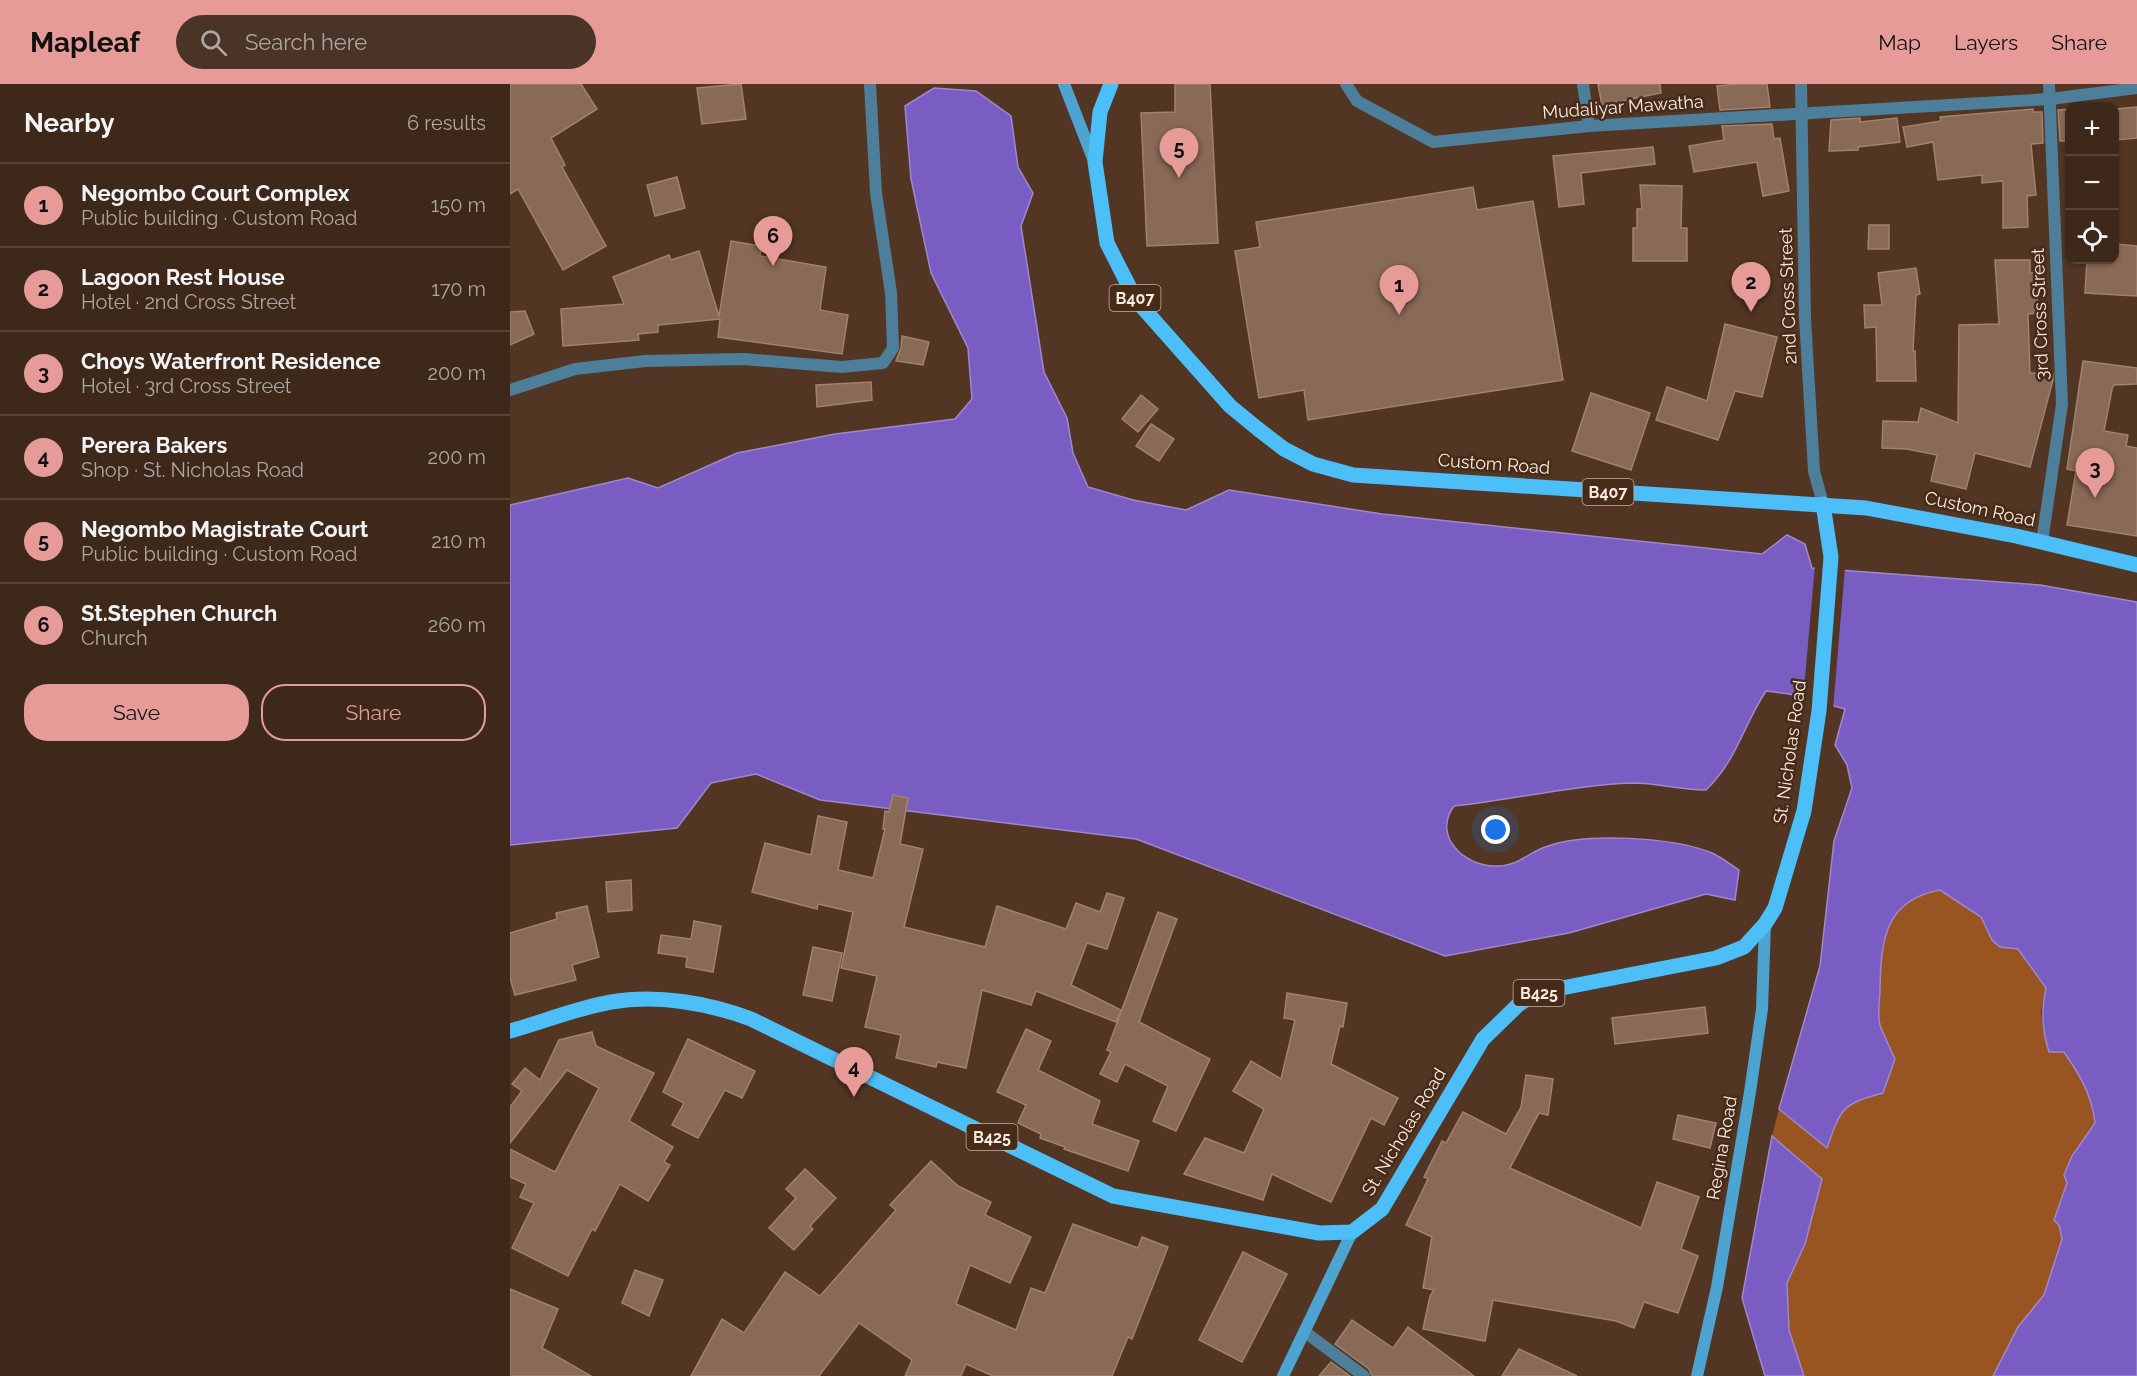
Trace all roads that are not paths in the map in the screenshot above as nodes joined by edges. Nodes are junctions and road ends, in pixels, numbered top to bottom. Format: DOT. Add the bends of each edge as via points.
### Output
graph roads {
  1 [pos="870,84"];
  2 [pos="1064,84"];
  3 [pos="1111,84"];
  4 [pos="1346,84"];
  5 [pos="1583,84"];
  6 [pos="1801,84"];
  7 [pos="2049,84"];
  8 [pos="2137,88"];
  9 [pos="2050,99"];
  10 [pos="1802,112"];
  11 [pos="1589,126"];
  12 [pos="1095,162"];
  13 [pos="510,390"];
  14 [pos="1823,504"];
  15 [pos="2042,542"];
  16 [pos="2137,565"];
  17 [pos="1765,924"];
  18 [pos="510,1031"];
  19 [pos="1352,1232"];
  20 [pos="1305,1332"];
  21 [pos="1283,1376"];
  22 [pos="1364,1376"];
  23 [pos="1697,1376"];
  1 -- 13 [label="street" via="876,193 891,293 893,348 883,363 842,367 743,359 645,361 575,369"];
  2 -- 12 [label="street"];
  3 -- 12 [label="main road, Custom Road / B407" via="1100,112"];
  4 -- 11 [label="street, Mudaliyar Mawatha" via="1357,101 1432,142"];
  5 -- 11 [label="street"];
  6 -- 10 [label="street, 2nd Cross Street"];
  7 -- 9 [label="street, 3rd Cross Street"];
  8 -- 9 [label="street, Mudaliyar Mawatha"];
  9 -- 10 [label="street, Mudaliyar Mawatha"];
  9 -- 15 [label="street, 3rd Cross Street" via="2062,404"];
  10 -- 11 [label="street, Mudaliyar Mawatha"];
  10 -- 14 [label="street, 2nd Cross Street" via="1805,318 1814,471"];
  12 -- 14 [label="main road, Custom Road / B407" via="1107,243 1136,300 1230,406 1284,448 1313,464 1353,475"];
  14 -- 15 [label="main road, Custom Road / B407" via="1906,514"];
  14 -- 17 [label="main road, St. Nicholas Road / B425" via="1831,557 1819,711 1804,811 1775,908"];
  15 -- 16 [label="main road, Custom Road / B407"];
  17 -- 19 [label="main road, St. Nicholas Road / B425" via="1744,947 1716,958 1536,993 1518,1005 1483,1039 1382,1209"];
  17 -- 23 [label="street, Regina Road" via="1762,1009 1752,1082 1717,1287"];
  18 -- 19 [label="main road, B425" via="611,1002 645,999 718,1006 1113,1196 1319,1233"];
  19 -- 20 [label="street"];
  20 -- 21 [label="street"];
  20 -- 22 [label="street"];
}
